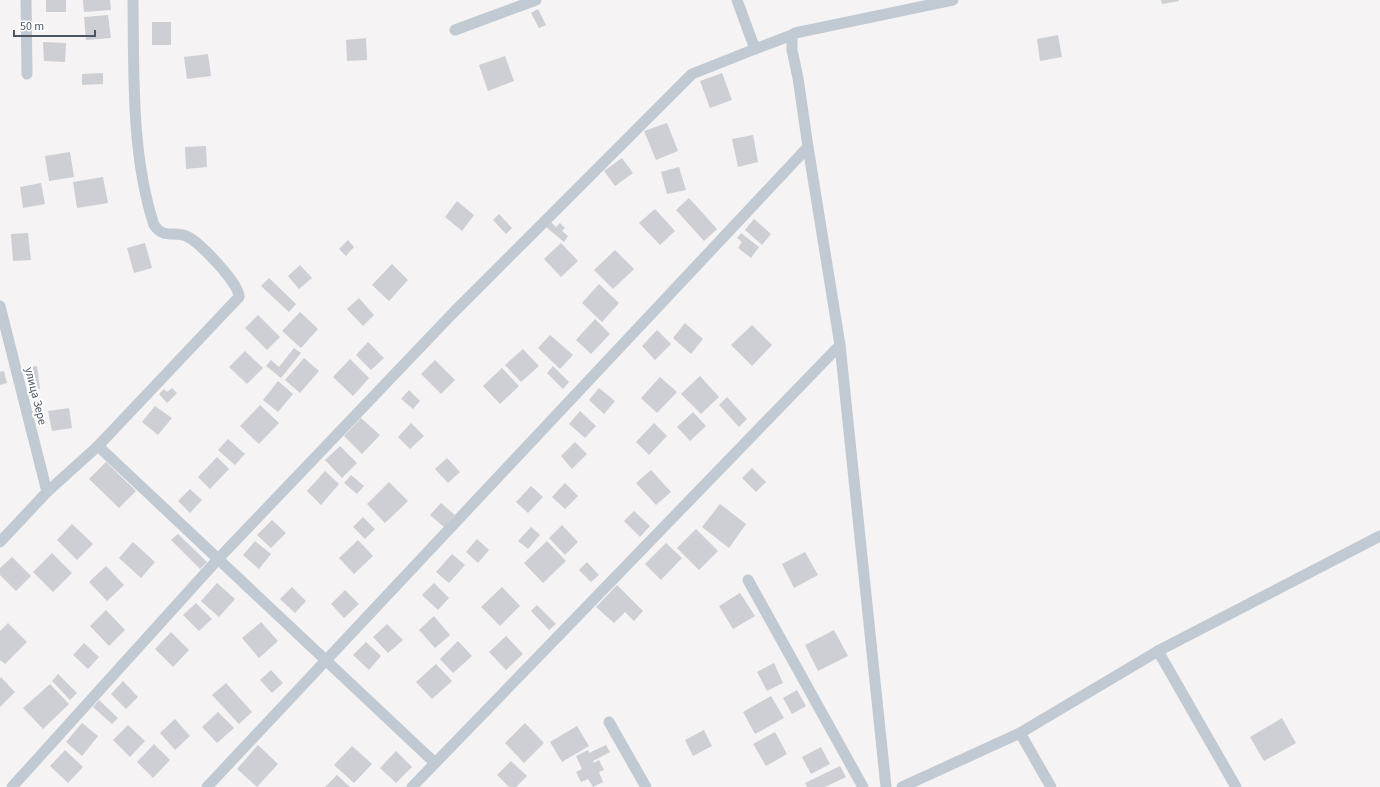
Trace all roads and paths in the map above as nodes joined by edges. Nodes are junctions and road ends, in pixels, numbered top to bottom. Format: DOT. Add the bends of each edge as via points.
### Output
graph roads {
  1 [pos="26,0"];
  2 [pos="133,0"];
  3 [pos="536,0"];
  4 [pos="738,0"];
  5 [pos="953,0"];
  6 [pos="455,30"];
  7 [pos="792,35"];
  8 [pos="755,49"];
  9 [pos="27,74"];
  10 [pos="808,147"];
  11 [pos="0,308"];
  12 [pos="840,345"];
  13 [pos="98,446"];
  14 [pos="47,492"];
  15 [pos="1380,536"];
  16 [pos="0,542"];
  17 [pos="219,558"];
  18 [pos="748,580"];
  19 [pos="1158,651"];
  20 [pos="327,660"];
  21 [pos="609,722"];
  22 [pos="1020,733"];
  23 [pos="435,763"];
  24 [pos="12,787"];
  25 [pos="208,787"];
  26 [pos="412,787"];
  27 [pos="646,787"];
  28 [pos="863,787"];
  29 [pos="886,787"];
  30 [pos="902,787"];
  31 [pos="1051,787"];
  32 [pos="1236,787"];
  1 -- 9 [label="street"];
  2 -- 13 [label="street" via="134,99 142,174 154,225 166,234 185,236 194,240 236,287 239,297"];
  3 -- 6 [label="street"];
  4 -- 8 [label="street"];
  5 -- 7 [label="street"];
  7 -- 8 [label="street"];
  7 -- 10 [label="street" via="792,50"];
  8 -- 17 [label="street" via="692,74 454,312"];
  10 -- 12 [label="street"];
  10 -- 20 [label="street"];
  11 -- 14 [label="street, улица Зере"];
  12 -- 23 [label="street"];
  12 -- 29 [label="street"];
  13 -- 14 [label="street"];
  13 -- 17 [label="street"];
  14 -- 16 [label="street"];
  15 -- 19 [label="street"];
  17 -- 20 [label="street"];
  17 -- 24 [label="street"];
  18 -- 28 [label="street"];
  19 -- 22 [label="street"];
  19 -- 32 [label="street"];
  20 -- 23 [label="street"];
  20 -- 25 [label="street"];
  21 -- 27 [label="street"];
  22 -- 30 [label="street"];
  22 -- 31 [label="street"];
  23 -- 26 [label="street"];
}
